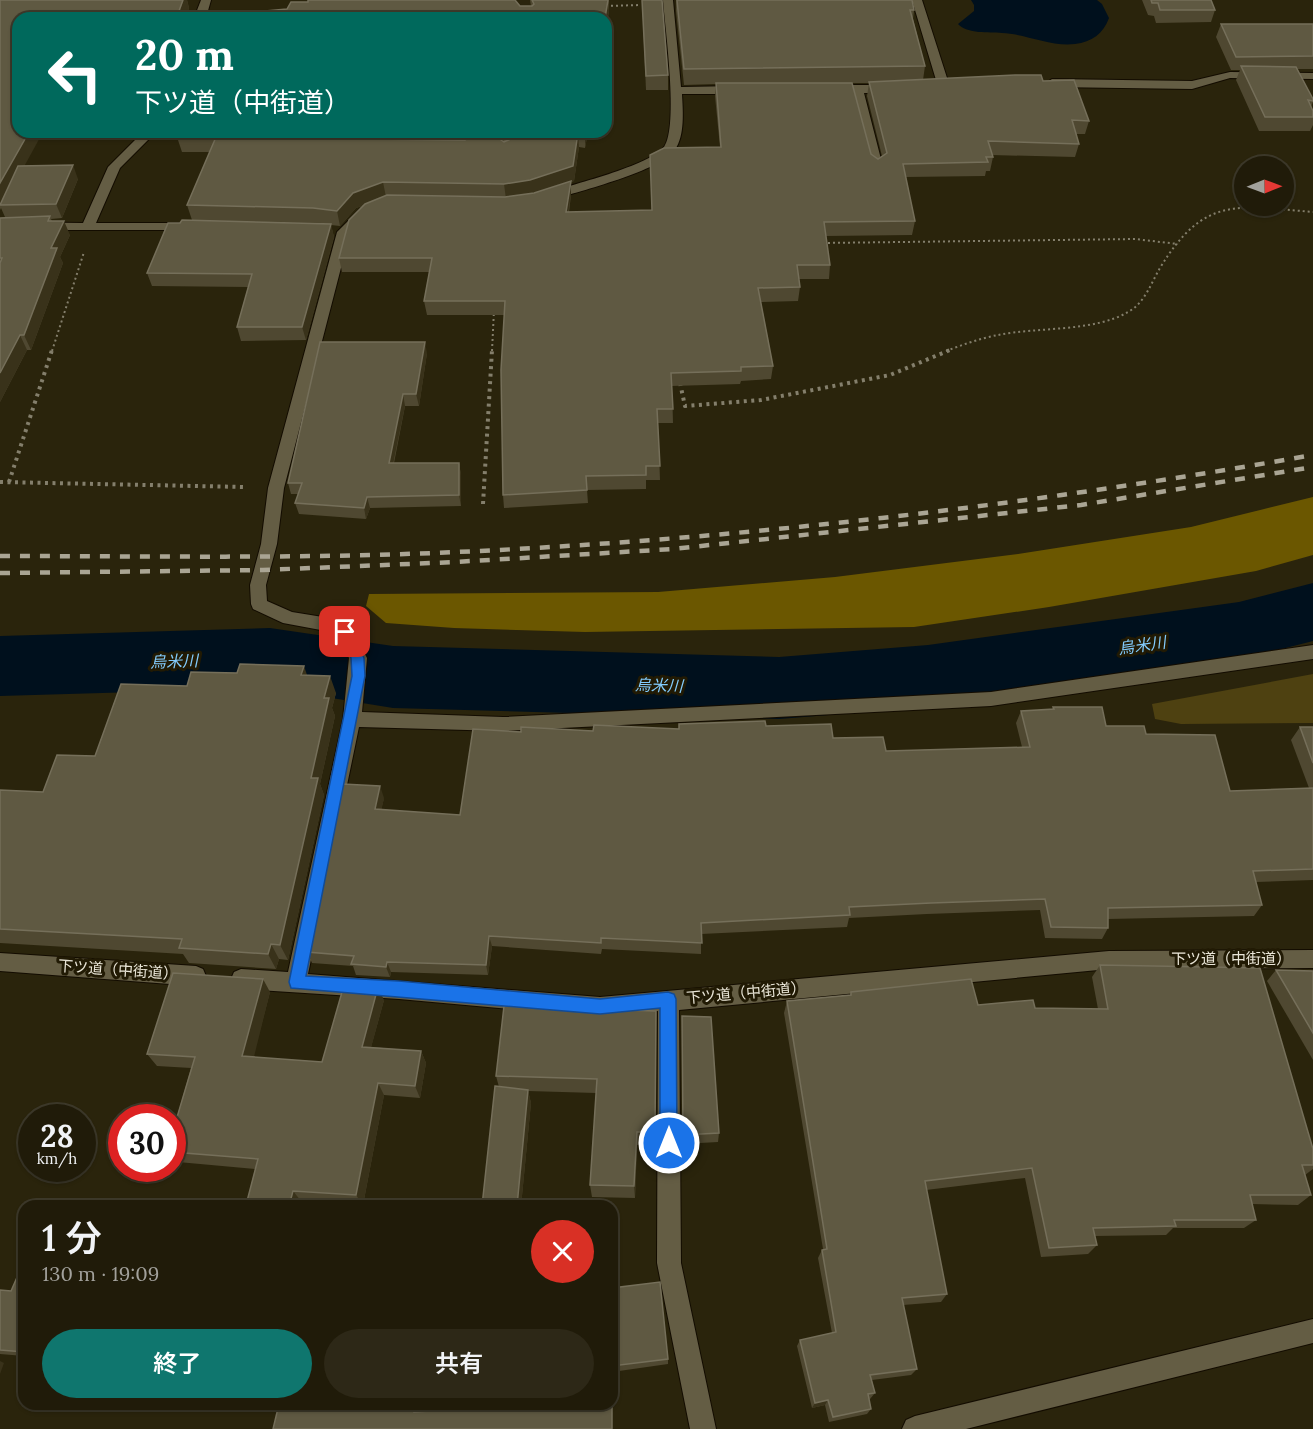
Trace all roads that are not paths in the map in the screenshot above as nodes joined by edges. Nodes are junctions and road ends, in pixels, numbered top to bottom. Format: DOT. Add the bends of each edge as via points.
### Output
graph roads {
  1 [pos="917,0"];
  2 [pos="668,2"];
  3 [pos="1313,76"];
  4 [pos="1037,82"];
  5 [pos="812,89"];
  6 [pos="857,89"];
  7 [pos="756,90"];
  8 [pos="676,91"];
  9 [pos="144,138"];
  10 [pos="510,138"];
  11 [pos="507,151"];
  12 [pos="877,167"];
  13 [pos="534,201"];
  14 [pos="379,207"];
  15 [pos="89,224"];
  16 [pos="0,226"];
  17 [pos="208,227"];
  18 [pos="1313,652"];
  19 [pos="352,719"];
  20 [pos="1313,959"];
  21 [pos="0,962"];
  22 [pos="296,982"];
  23 [pos="668,999"];
  24 [pos="1313,1331"];
  25 [pos="703,1429"];
  26 [pos="915,1429"];
  1 -- 6 [label="street" via="948,81 929,87"];
  2 -- 8 [label="street"];
  3 -- 4 [label="street" via="1230,75 1192,85"];
  5 -- 6 [label="street"];
  6 -- 12 [label="street"];
  7 -- 8 [label="street"];
  8 -- 13 [label="street" via="676,140 669,150 651,162"];
  9 -- 15 [label="street" via="114,167"];
  10 -- 11 [label="street"];
  14 -- 19 [label="street" via="362,213 339,232 276,488 269,544 258,585 259,604 289,618 345,632 358,658"];
  15 -- 16 [label="street"];
  15 -- 17 [label="street"];
  18 -- 19 [label="street" via="991,699 502,724"];
  19 -- 22 [label="street"];
  20 -- 23 [label="street, 下ツ道（中街道）" via="1109,960"];
  21 -- 22 [label="street, 下ツ道（中街道）"];
  22 -- 23 [label="street, 下ツ道（中街道）" via="600,1007"];
  23 -- 25 [label="street" via="669,1263"];
  24 -- 26 [label="street"];
}
